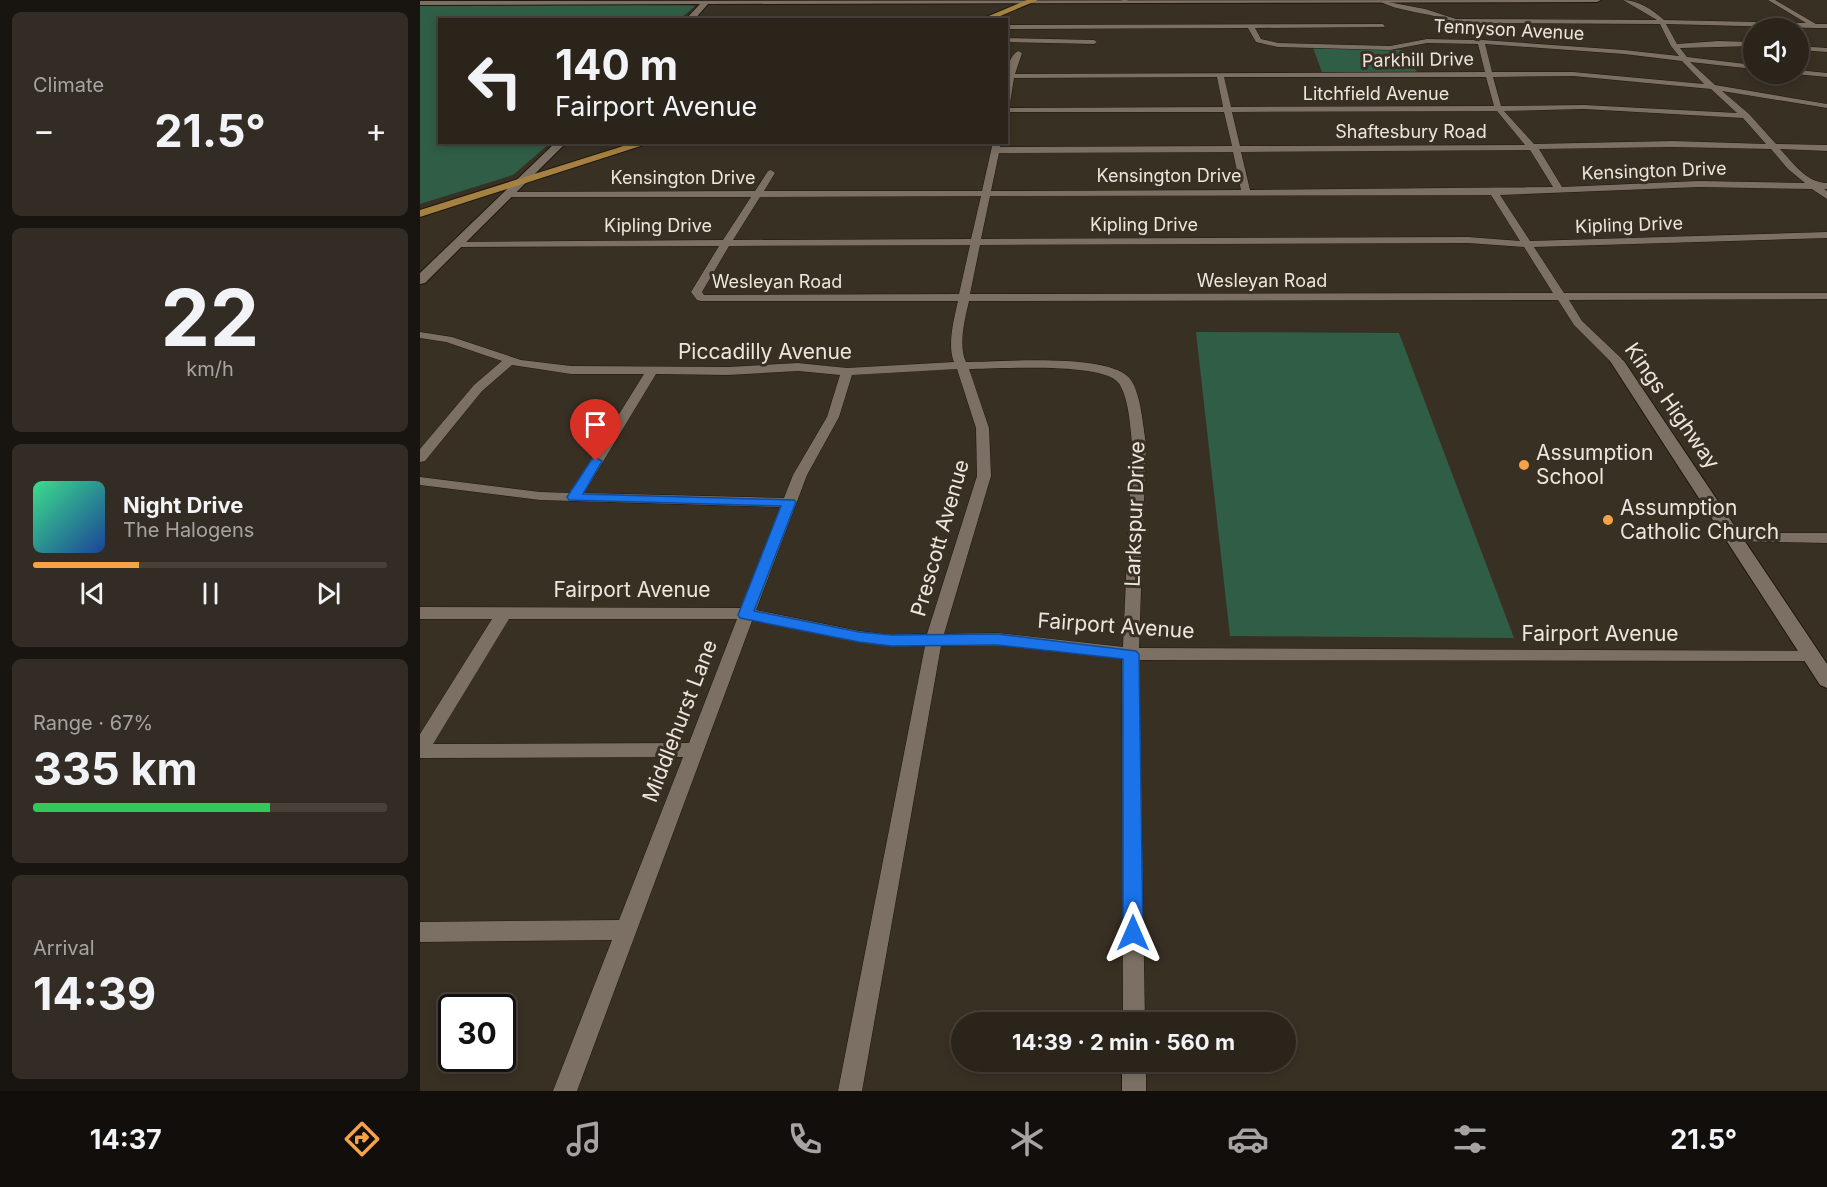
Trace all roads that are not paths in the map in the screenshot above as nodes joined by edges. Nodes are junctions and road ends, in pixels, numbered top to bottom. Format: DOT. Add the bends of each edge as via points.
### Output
graph roads {
  1 [pos="1124,0"];
  2 [pos="1235,0"];
  3 [pos="1381,0"];
  4 [pos="1560,0"];
  5 [pos="1597,0"];
  6 [pos="1626,0"];
  7 [pos="1771,0"];
  8 [pos="707,1"];
  9 [pos="790,1"];
  10 [pos="864,1"];
  11 [pos="1032,1"];
  12 [pos="1096,1"];
  13 [pos="1141,1"];
  14 [pos="420,3"];
  15 [pos="691,18"];
  16 [pos="988,18"];
  17 [pos="1454,21"];
  18 [pos="1662,22"];
  19 [pos="1250,26"];
  20 [pos="1383,26"];
  21 [pos="1815,26"];
  22 [pos="1827,26"];
  23 [pos="1008,27"];
  24 [pos="1827,34"];
  25 [pos="1008,40"];
  26 [pos="1094,42"];
  27 [pos="1479,42"];
  28 [pos="1743,44"];
  29 [pos="1674,46"];
  30 [pos="1809,49"];
  31 [pos="1827,50"];
  32 [pos="1018,53"];
  33 [pos="1683,58"];
  34 [pos="1743,66"];
  35 [pos="1809,73"];
  36 [pos="1491,74"];
  37 [pos="1220,75"];
  38 [pos="1827,75"];
  39 [pos="1010,76"];
  40 [pos="1713,88"];
  41 [pos="1827,106"];
  42 [pos="1498,108"];
  43 [pos="1008,110"];
  44 [pos="1228,110"];
  45 [pos="1746,116"];
  46 [pos="560,144"];
  47 [pos="642,144"];
  48 [pos="997,146"];
  49 [pos="1773,146"];
  50 [pos="1533,148"];
  51 [pos="1827,148"];
  52 [pos="1237,149"];
  53 [pos="538,166"];
  54 [pos="570,166"];
  55 [pos="771,173"];
  56 [pos="520,183"];
  57 [pos="1812,185"];
  58 [pos="1827,186"];
  59 [pos="1560,191"];
  60 [pos="1246,192"];
  61 [pos="1494,192"];
  62 [pos="986,193"];
  63 [pos="758,194"];
  64 [pos="1827,196"];
  65 [pos="506,199"];
  66 [pos="465,200"];
  67 [pos="420,214"];
  68 [pos="1827,235"];
  69 [pos="728,242"];
  70 [pos="976,242"];
  71 [pos="460,244"];
  72 [pos="1527,244"];
  73 [pos="420,280"];
  74 [pos="1562,296"];
  75 [pos="1827,296"];
  76 [pos="964,299"];
  77 [pos="420,335"];
  78 [pos="510,360"];
  79 [pos="1617,361"];
  80 [pos="962,365"];
  81 [pos="651,372"];
  82 [pos="847,372"];
  83 [pos="1114,372"];
  84 [pos="420,458"];
  85 [pos="420,481"];
  86 [pos="574,497"];
  87 [pos="789,502"];
  88 [pos="1734,538"];
  89 [pos="1827,538"];
  90 [pos="420,613"];
  91 [pos="504,614"];
  92 [pos="746,615"];
  93 [pos="933,640"];
  94 [pos="1131,654"];
  95 [pos="1812,657"];
  96 [pos="1827,680"];
  97 [pos="420,750"];
  98 [pos="694,750"];
  99 [pos="625,930"];
  100 [pos="420,932"];
  101 [pos="1134,1012"];
  102 [pos="1134,1072"];
  103 [pos="565,1091"];
  104 [pos="850,1091"];
  105 [pos="1134,1091"];
  1 -- 12 [label="main road"];
  1 -- 13 [label="main road"];
  2 -- 3 [label="main road"];
  2 -- 13 [label="main road"];
  3 -- 4 [label="main road"];
  3 -- 17 [label="street"];
  4 -- 5 [label="main road"];
  6 -- 18 [label="street"];
  7 -- 21 [label="street"];
  8 -- 9 [label="main road"];
  8 -- 14 [label="main road"];
  8 -- 15 [label="main road"];
  9 -- 10 [label="main road"];
  10 -- 11 [label="main road"];
  11 -- 12 [label="main road"];
  11 -- 16 [label="main road"];
  12 -- 13 [label="main road"];
  17 -- 18 [label="street"];
  17 -- 27 [label="street"];
  18 -- 21 [label="street"];
  18 -- 29 [label="street"];
  19 -- 20 [label="street"];
  19 -- 23 [label="street"];
  19 -- 27 [label="street, Tennyson Avenue" via="1263,44 1390,48 1423,41"];
  21 -- 22 [label="street"];
  21 -- 24 [label="street"];
  25 -- 26 [label="street"];
  27 -- 33 [label="street, Tennyson Avenue"];
  27 -- 36 [label="street"];
  28 -- 29 [label="street"];
  29 -- 33 [label="street"];
  30 -- 31 [label="street"];
  32 -- 39 [label="street"];
  33 -- 34 [label="street, Tennyson Avenue"];
  33 -- 40 [label="street"];
  35 -- 38 [label="street"];
  36 -- 37 [label="street, Parkhill Drive"];
  36 -- 40 [label="street, Parkhill Drive" via="1598,75"];
  36 -- 42 [label="street"];
  37 -- 39 [label="street, Parkhill Drive"];
  37 -- 44 [label="street"];
  40 -- 41 [label="street, Parkhill Drive"];
  40 -- 45 [label="street"];
  42 -- 44 [label="street, Litchfield Avenue"];
  42 -- 45 [label="street, Litchfield Avenue" via="1615,107"];
  42 -- 50 [label="street"];
  43 -- 44 [label="street, Litchfield Avenue"];
  44 -- 52 [label="street"];
  45 -- 49 [label="street"];
  46 -- 53 [label="main road"];
  47 -- 54 [label="main road"];
  48 -- 52 [label="street, Shaftesbury Road"];
  48 -- 62 [label="street, Prescott Avenue"];
  49 -- 50 [label="street, Shaftesbury Road"];
  49 -- 51 [label="street, Shaftesbury Road"];
  49 -- 57 [label="street"];
  50 -- 52 [label="street, Shaftesbury Road"];
  50 -- 59 [label="street"];
  52 -- 60 [label="street"];
  53 -- 54 [label="main road"];
  53 -- 56 [label="main road"];
  54 -- 56 [label="main road"];
  55 -- 63 [label="street"];
  56 -- 65 [label="main road"];
  56 -- 66 [label="main road"];
  57 -- 58 [label="street, Kensington Drive"];
  57 -- 59 [label="street, Kensington Drive" via="1699,184"];
  57 -- 64 [label="street"];
  59 -- 61 [label="street, Kensington Drive"];
  60 -- 61 [label="street, Kensington Drive"];
  60 -- 62 [label="street, Kensington Drive"];
  61 -- 72 [label="street, Kings Highway"];
  62 -- 63 [label="street, Kensington Drive"];
  62 -- 70 [label="street, Prescott Avenue"];
  63 -- 65 [label="street, Kensington Drive"];
  63 -- 69 [label="street"];
  65 -- 66 [label="main road"];
  65 -- 71 [label="main road"];
  66 -- 67 [label="main road"];
  68 -- 72 [label="street, Kipling Drive"];
  69 -- 70 [label="street, Kipling Drive"];
  69 -- 71 [label="street, Kipling Drive"];
  69 -- 76 [label="street, Wesleyan Road" via="698,287 698,297"];
  70 -- 72 [label="street, Kipling Drive" via="1468,240"];
  70 -- 76 [label="street, Prescott Avenue"];
  71 -- 73 [label="main road"];
  72 -- 74 [label="street, Kings Highway"];
  74 -- 75 [label="street, Wesleyan Road"];
  74 -- 76 [label="street, Wesleyan Road"];
  74 -- 79 [label="street, Kings Highway" via="1578,323"];
  76 -- 80 [label="street, Prescott Avenue" via="957,347"];
  77 -- 78 [label="street, Piccadilly Avenue" via="448,339"];
  78 -- 81 [label="street, Piccadilly Avenue" via="571,370"];
  78 -- 84 [label="street" via="477,388"];
  79 -- 88 [label="main road, Kings Highway"];
  80 -- 82 [label="street, Piccadilly Avenue"];
  80 -- 83 [label="street, Piccadilly Avenue" via="1084,365"];
  80 -- 93 [label="street, Prescott Avenue" via="981,414 985,461 980,490"];
  81 -- 82 [label="street, Piccadilly Avenue" via="798,367"];
  81 -- 86 [label="street"];
  82 -- 87 [label="street, Middlehurst Lane" via="833,417"];
  83 -- 94 [label="street, Larkspur Drive" via="1128,386 1139,443"];
  85 -- 86 [label="street"];
  86 -- 87 [label="street"];
  87 -- 92 [label="street, Middlehurst Lane"];
  88 -- 89 [label="street"];
  88 -- 95 [label="main road, Kings Highway"];
  90 -- 91 [label="street, Fairport Avenue"];
  91 -- 92 [label="street, Fairport Avenue"];
  91 -- 97 [label="street"];
  92 -- 93 [label="street, Fairport Avenue" via="859,637"];
  92 -- 98 [label="street, Middlehurst Lane"];
  93 -- 94 [label="street, Fairport Avenue" via="997,639"];
  93 -- 104 [label="street, Prescott Avenue"];
  94 -- 95 [label="street, Fairport Avenue"];
  94 -- 101 [label="street, Larkspur Drive"];
  95 -- 96 [label="main road, Kings Highway"];
  97 -- 98 [label="street"];
  98 -- 99 [label="street, Middlehurst Lane"];
  99 -- 100 [label="street"];
  99 -- 103 [label="street, Middlehurst Lane"];
  102 -- 105 [label="street"];
}
